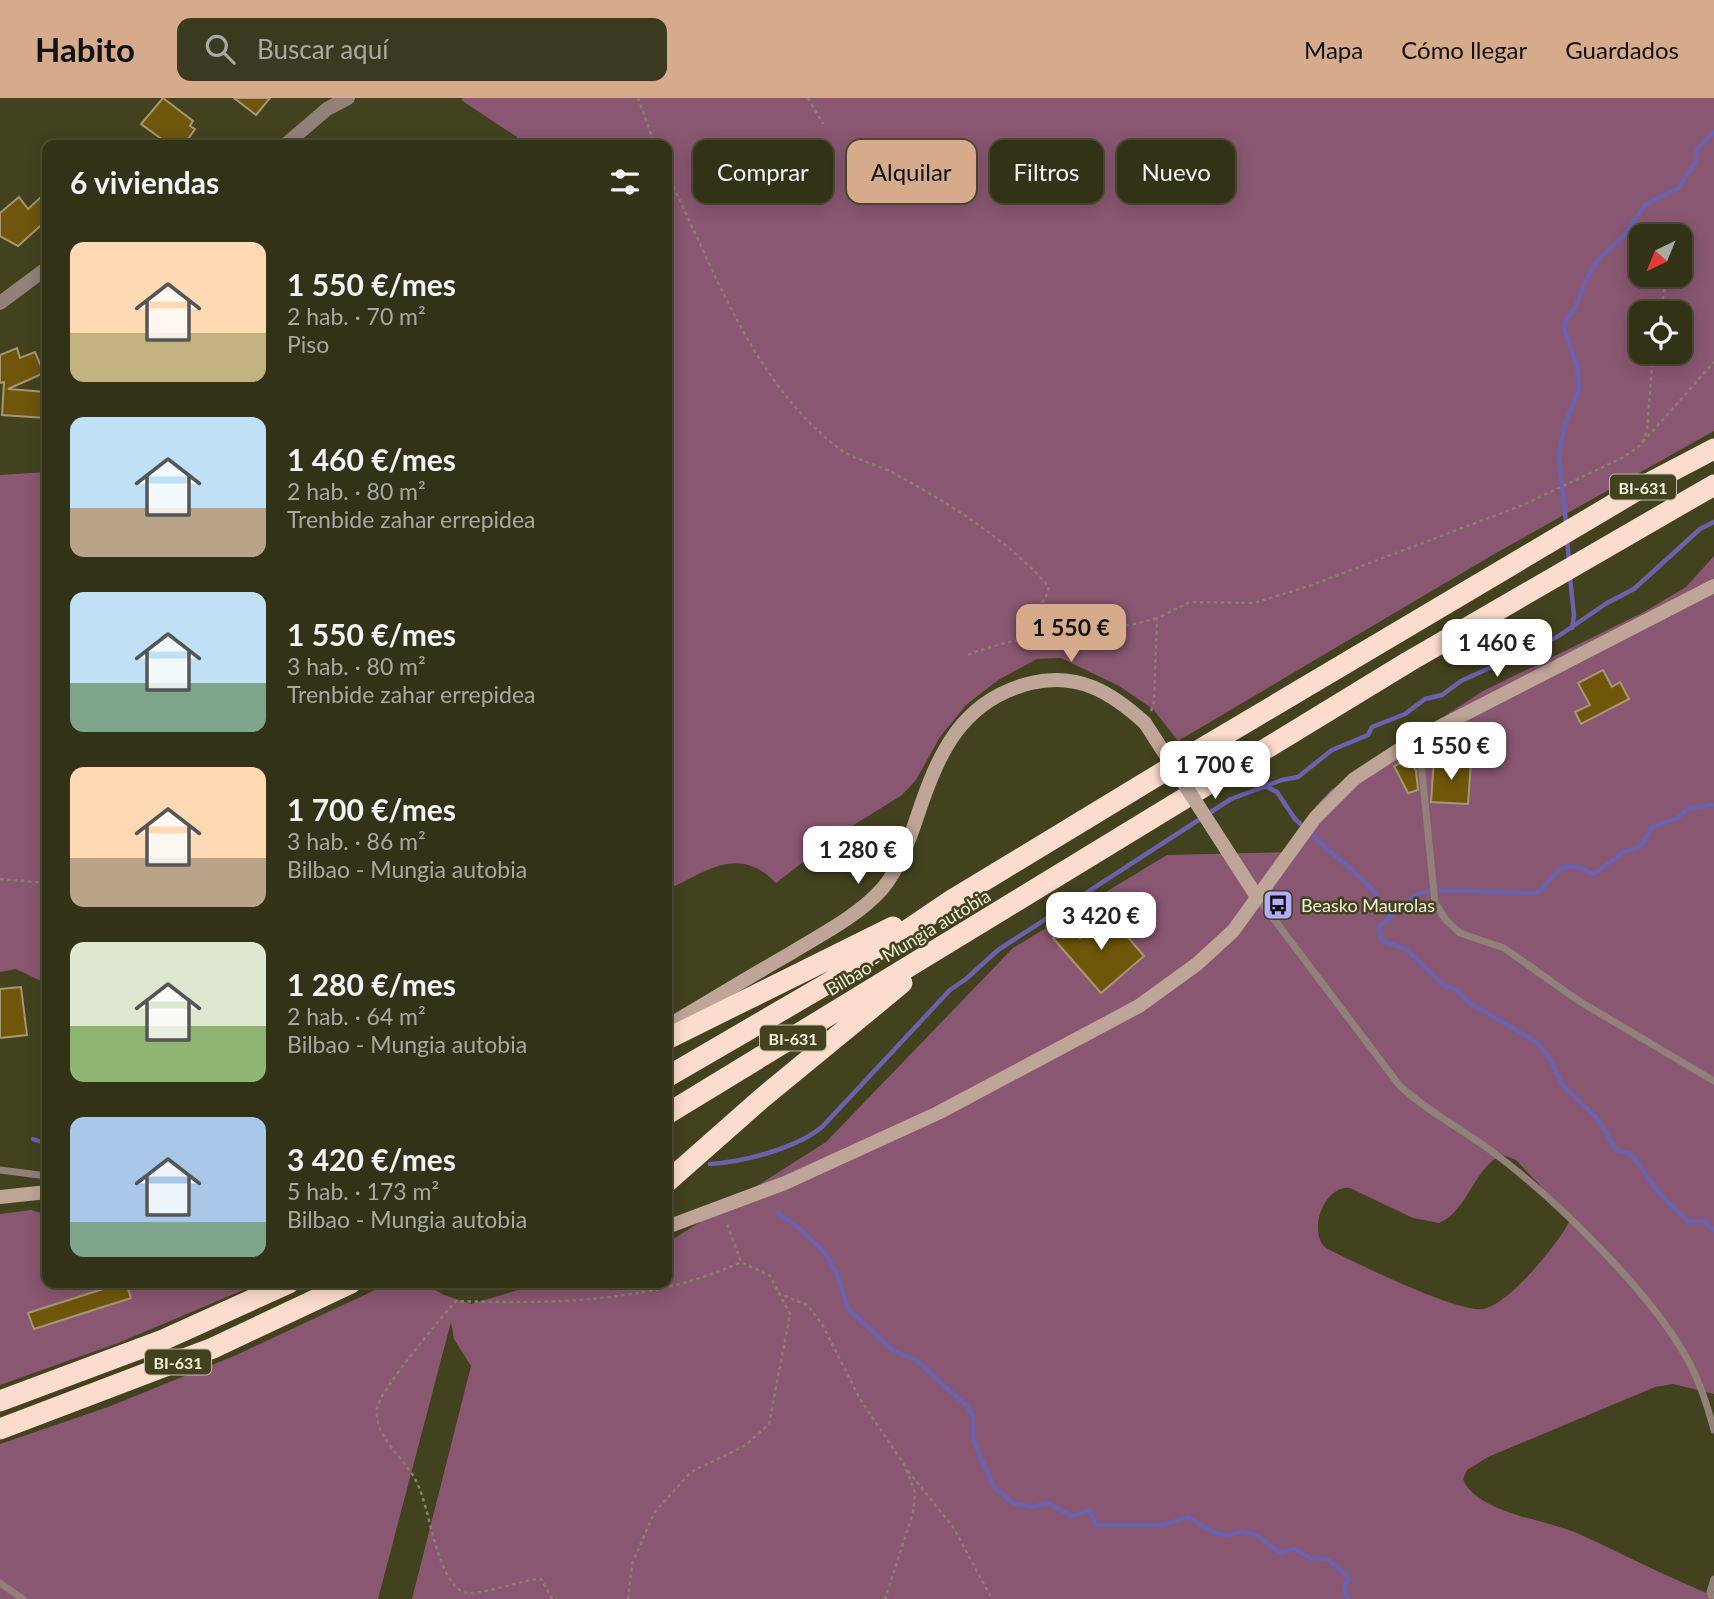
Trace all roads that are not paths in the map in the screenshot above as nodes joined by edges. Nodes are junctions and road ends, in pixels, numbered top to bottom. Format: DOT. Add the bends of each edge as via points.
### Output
graph roads {
  1 [pos="348,98"];
  2 [pos="291,140"];
  3 [pos="42,272"];
  4 [pos="0,303"];
  5 [pos="1714,449"];
  6 [pos="1714,485"];
  7 [pos="1714,586"];
  8 [pos="1414,740"];
  9 [pos="1257,897"];
  10 [pos="952,900"];
  11 [pos="919,963"];
  12 [pos="672,1023"];
  13 [pos="672,1036"];
  14 [pos="672,1074"];
  15 [pos="1714,1081"];
  16 [pos="672,1111"];
  17 [pos="0,1170"];
  18 [pos="42,1174"];
  19 [pos="672,1178"];
  20 [pos="42,1193"];
  21 [pos="0,1197"];
  22 [pos="672,1225"];
  23 [pos="278,1288"];
  24 [pos="340,1288"];
  25 [pos="0,1401"];
  26 [pos="0,1429"];
  27 [pos="1714,1430"];
  28 [pos="1714,1579"];
  29 [pos="0,1583"];
  30 [pos="23,1599"];
  31 [pos="1713,1599"];
  1 -- 2 [label="street" via="327,109"];
  3 -- 4 [label="street"];
  5 -- 10 [label="highway, Bilbao - Mungia autobia / BI-631" via="1651,482"];
  6 -- 11 [label="highway, Bilbao - Mungia autobia / BI-631" via="1396,669"];
  7 -- 8 [label="street"];
  8 -- 9 [label="street" via="1354,779 1315,818"];
  8 -- 15 [label="lane" via="1422,762 1435,903 1446,920 1460,933 1504,948 1579,1001"];
  9 -- 12 [label="street, bridge" via="1145,723 1104,691 1055,678 1008,689 968,715 928,783 899,862 883,888 828,930"];
  9 -- 22 [label="street" via="1233,932 1139,1006 938,1113 721,1209"];
  9 -- 27 [label="lane" via="1399,1085 1419,1104 1526,1177 1661,1320 1690,1364"];
  10 -- 13 [label="highway"];
  10 -- 14 [label="highway, Bilbao - Mungia autobia / BI-631" via="832,981"];
  11 -- 16 [label="highway, Bilbao - Mungia autobia / BI-631"];
  11 -- 19 [label="highway" via="898,989"];
  17 -- 18 [label="lane"];
  20 -- 21 [label="street"];
  23 -- 25 [label="highway, BI-631" via="163,1340"];
  24 -- 26 [label="highway, BI-631" via="213,1348"];
  28 -- 31 [label="lane"];
  29 -- 30 [label="lane"];
}
